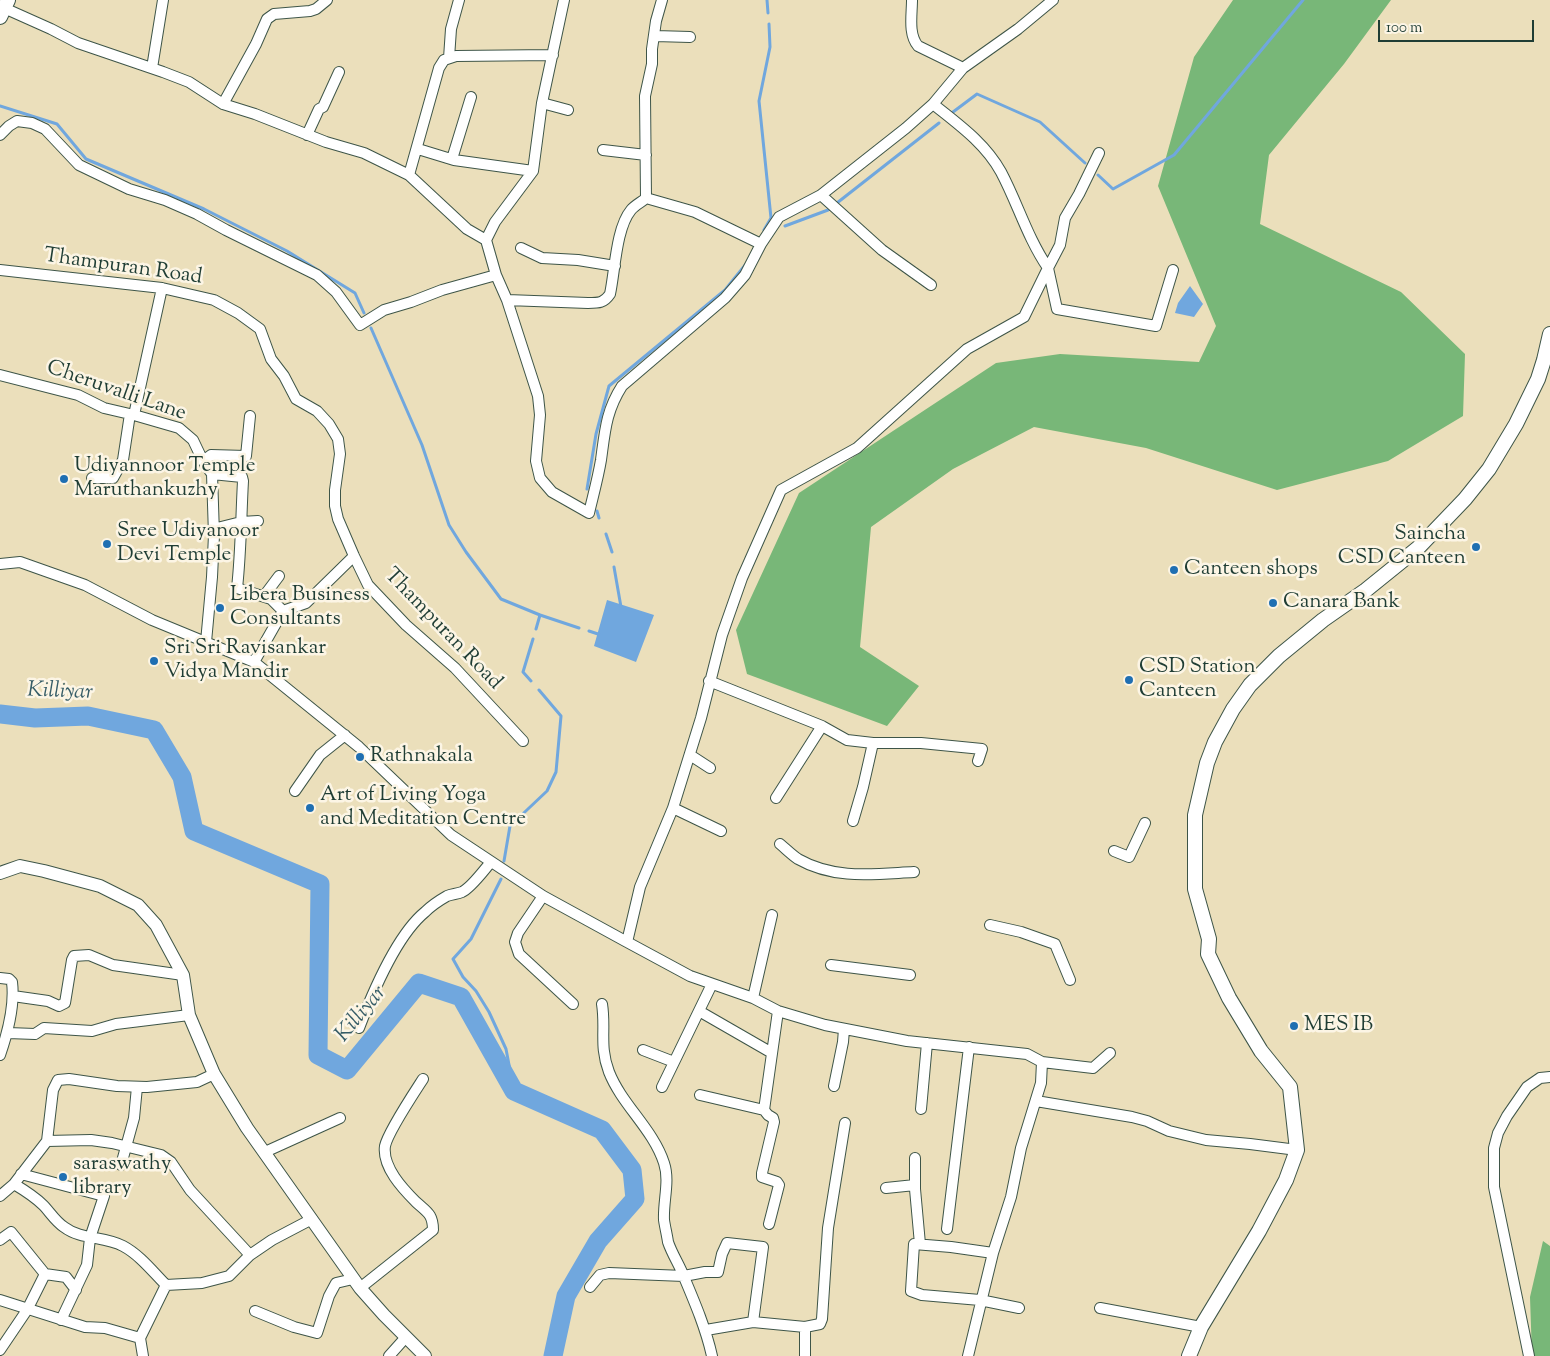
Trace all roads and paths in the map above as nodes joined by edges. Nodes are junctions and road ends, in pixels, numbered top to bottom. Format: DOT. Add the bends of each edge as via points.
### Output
graph roads {
  1 [pos="163,0"];
  2 [pos="327,0"];
  3 [pos="459,0"];
  4 [pos="564,0"];
  5 [pos="662,0"];
  6 [pos="912,0"];
  7 [pos="1053,0"];
  8 [pos="4,8"];
  9 [pos="655,36"];
  10 [pos="690,37"];
  11 [pos="553,55"];
  12 [pos="449,58"];
  13 [pos="152,68"];
  14 [pos="963,68"];
  15 [pos="339,72"];
  16 [pos="471,97"];
  17 [pos="542,103"];
  18 [pos="223,104"];
  19 [pos="933,104"];
  20 [pos="568,110"];
  21 [pos="0,135"];
  22 [pos="307,135"];
  23 [pos="418,149"];
  24 [pos="603,150"];
  25 [pos="1099,153"];
  26 [pos="646,155"];
  27 [pos="452,159"];
  28 [pos="533,171"];
  29 [pos="409,175"];
  30 [pos="821,195"];
  31 [pos="646,198"];
  32 [pos="486,240"];
  33 [pos="761,244"];
  34 [pos="521,248"];
  35 [pos="615,266"];
  36 [pos="1048,268"];
  37 [pos="0,270"];
  38 [pos="1173,270"];
  39 [pos="496,275"];
  40 [pos="930,285"];
  41 [pos="162,288"];
  42 [pos="507,300"];
  43 [pos="1550,334"];
  44 [pos="0,375"];
  45 [pos="132,414"];
  46 [pos="250,416"];
  47 [pos="203,461"];
  48 [pos="212,474"];
  49 [pos="92,478"];
  50 [pos="258,521"];
  51 [pos="241,522"];
  52 [pos="213,529"];
  53 [pos="354,556"];
  54 [pos="0,564"];
  55 [pos="279,576"];
  56 [pos="264,596"];
  57 [pos="283,611"];
  58 [pos="206,642"];
  59 [pos="254,662"];
  60 [pos="709,681"];
  61 [pos="822,726"];
  62 [pos="345,735"];
  63 [pos="523,741"];
  64 [pos="873,742"];
  65 [pos="690,755"];
  66 [pos="978,761"];
  67 [pos="710,768"];
  68 [pos="295,791"];
  69 [pos="776,798"];
  70 [pos="673,808"];
  71 [pos="853,820"];
  72 [pos="1145,823"];
  73 [pos="721,831"];
  74 [pos="780,844"];
  75 [pos="1114,851"];
  76 [pos="491,862"];
  77 [pos="914,872"];
  78 [pos="0,873"];
  79 [pos="543,896"];
  80 [pos="772,915"];
  81 [pos="990,925"];
  82 [pos="627,942"];
  83 [pos="831,965"];
  84 [pos="183,975"];
  85 [pos="910,975"];
  86 [pos="0,978"];
  87 [pos="1070,980"];
  88 [pos="712,984"];
  89 [pos="13,996"];
  90 [pos="754,998"];
  91 [pos="573,1004"];
  92 [pos="602,1004"];
  93 [pos="778,1010"];
  94 [pos="699,1011"];
  95 [pos="189,1015"];
  96 [pos="359,1028"];
  97 [pos="844,1029"];
  98 [pos="8,1033"];
  99 [pos="928,1043"];
  100 [pos="969,1047"];
  101 [pos="643,1050"];
  102 [pos="772,1053"];
  103 [pos="1110,1054"];
  104 [pos="0,1055"];
  105 [pos="674,1062"];
  106 [pos="1042,1062"];
  107 [pos="214,1074"];
  108 [pos="1550,1077"];
  109 [pos="423,1079"];
  110 [pos="834,1086"];
  111 [pos="137,1087"];
  112 [pos="662,1087"];
  113 [pos="700,1095"];
  114 [pos="1036,1102"];
  115 [pos="764,1110"];
  116 [pos="920,1110"];
  117 [pos="340,1118"];
  118 [pos="846,1123"];
  119 [pos="47,1141"];
  120 [pos="126,1146"];
  121 [pos="1297,1150"];
  122 [pos="265,1152"];
  123 [pos="915,1158"];
  124 [pos="121,1165"];
  125 [pos="21,1174"];
  126 [pos="14,1184"];
  127 [pos="915,1185"];
  128 [pos="886,1188"];
  129 [pos="0,1196"];
  130 [pos="312,1219"];
  131 [pos="770,1224"];
  132 [pos="947,1229"];
  133 [pos="90,1238"];
  134 [pos="0,1240"];
  135 [pos="920,1244"];
  136 [pos="993,1253"];
  137 [pos="250,1255"];
  138 [pos="45,1274"];
  139 [pos="684,1276"];
  140 [pos="356,1283"];
  141 [pos="166,1285"];
  142 [pos="590,1287"];
  143 [pos="76,1290"];
  144 [pos="0,1300"];
  145 [pos="980,1300"];
  146 [pos="1019,1308"];
  147 [pos="1100,1308"];
  148 [pos="27,1310"];
  149 [pos="255,1311"];
  150 [pos="61,1320"];
  151 [pos="753,1322"];
  152 [pos="805,1327"];
  153 [pos="1201,1327"];
  154 [pos="706,1330"];
  155 [pos="140,1338"];
  156 [pos="406,1338"];
  157 [pos="0,1350"];
  158 [pos="143,1356"];
  159 [pos="389,1356"];
  160 [pos="425,1356"];
  161 [pos="712,1356"];
  162 [pos="805,1356"];
  163 [pos="968,1356"];
  164 [pos="1190,1356"];
  165 [pos="1529,1356"];
  1 -- 13 [label="street"];
  2 -- 18 [label="street" via="310,11 274,14 267,19"];
  3 -- 12 [label="street" via="451,29"];
  4 -- 11 [label="street"];
  5 -- 9 [label="street"];
  6 -- 14 [label="street" via="914,41"];
  7 -- 14 [label="street"];
  8 -- 13 [label="street" via="78,43"];
  9 -- 10 [label="street"];
  9 -- 26 [label="street" via="645,96"];
  11 -- 12 [label="street"];
  11 -- 17 [label="street"];
  12 -- 23 [label="street" via="439,68"];
  13 -- 18 [label="street" via="189,82"];
  14 -- 19 [label="street"];
  15 -- 22 [label="street"];
  16 -- 27 [label="street"];
  17 -- 20 [label="street"];
  17 -- 28 [label="street"];
  18 -- 22 [label="street"];
  19 -- 30 [label="street"];
  19 -- 36 [label="street" via="976,138 1000,171 1035,249"];
  21 -- 39 [label="street" via="17,121 45,129 79,166 197,214 317,274 336,292 360,325 384,310"];
  22 -- 29 [label="street" via="364,153"];
  23 -- 27 [label="street"];
  23 -- 29 [label="street"];
  24 -- 26 [label="street"];
  25 -- 36 [label="street" via="1065,218 1060,245"];
  26 -- 31 [label="street"];
  27 -- 28 [label="street"];
  28 -- 32 [label="street"];
  29 -- 32 [label="street" via="467,229"];
  30 -- 33 [label="street" via="779,216"];
  30 -- 40 [label="street" via="882,250"];
  31 -- 33 [label="street" via="695,212"];
  31 -- 35 [label="street" via="630,210 624,223"];
  32 -- 39 [label="street"];
  33 -- 42 [label="street" via="745,275 725,298 622,386 607,418 589,513 552,492 540,478 536,461 540,415 538,396"];
  34 -- 35 [label="street" via="542,258"];
  35 -- 42 [label="street" via="610,294 599,303"];
  36 -- 38 [label="street" via="1057,309 1156,326"];
  36 -- 60 [label="street" via="1024,317 967,349 857,448 781,490 742,578"];
  37 -- 41 [label="street, Thampuran Road"];
  39 -- 42 [label="street"];
  41 -- 45 [label="street"];
  41 -- 53 [label="street, Thampuran Road" via="214,300 260,329 271,359 296,399 317,411 329,424 338,439 340,454 335,506"];
  43 -- 121 [label="main road" via="1538,379 1489,469 1418,548 1279,656 1250,684 1215,742 1207,763 1195,815 1195,889 1209,939 1208,954 1233,1006 1261,1051 1290,1087"];
  44 -- 45 [label="street, Cheruvalli Lane" via="57,389 104,408"];
  45 -- 47 [label="street, Cheruvalli Lane" via="179,428 193,440"];
  45 -- 49 [label="street" via="123,460 113,478"];
  46 -- 47 [label="street" via="246,456 211,455"];
  47 -- 48 [label="street, Cheruvalli Lane"];
  48 -- 51 [label="street" via="242,478"];
  48 -- 52 [label="street"];
  50 -- 51 [label="street"];
  51 -- 52 [label="street"];
  51 -- 56 [label="street" via="237,588"];
  52 -- 58 [label="street"];
  53 -- 57 [label="street" via="306,603"];
  53 -- 63 [label="street, Thampuran Road" via="368,584 396,615 455,668"];
  54 -- 58 [label="street" via="20,562 85,585 152,620"];
  55 -- 56 [label="street"];
  56 -- 57 [label="street" via="271,598"];
  57 -- 59 [label="street"];
  58 -- 59 [label="street"];
  59 -- 62 [label="street"];
  60 -- 61 [label="street"];
  60 -- 65 [label="street"];
  61 -- 64 [label="street" via="847,740"];
  61 -- 69 [label="street"];
  62 -- 68 [label="street" via="320,756"];
  62 -- 76 [label="street" via="452,835"];
  64 -- 66 [label="street" via="982,749"];
  64 -- 71 [label="street"];
  65 -- 67 [label="street"];
  65 -- 70 [label="street"];
  70 -- 73 [label="street"];
  70 -- 82 [label="street" via="640,887"];
  72 -- 75 [label="street" via="1129,856"];
  74 -- 77 [label="street" via="798,859 827,871 858,876"];
  76 -- 79 [label="street"];
  76 -- 96 [label="street" via="462,892 447,896 425,912 402,938"];
  78 -- 84 [label="street" via="20,866 44,870 100,886 138,905 156,925"];
  79 -- 82 [label="street"];
  79 -- 91 [label="street" via="515,942 519,954"];
  80 -- 90 [label="street"];
  81 -- 87 [label="street" via="1055,944"];
  82 -- 88 [label="street" via="690,976"];
  83 -- 85 [label="street"];
  84 -- 89 [label="street" via="113,965 89,955 74,956 62,1005"];
  84 -- 95 [label="street"];
  86 -- 89 [label="street" via="12,982"];
  88 -- 90 [label="street"];
  88 -- 94 [label="street"];
  89 -- 98 [label="street"];
  90 -- 93 [label="street"];
  92 -- 139 [label="street" via="603,1052 610,1073 625,1101 655,1142 665,1165 664,1218 669,1244"];
  93 -- 97 [label="street"];
  93 -- 102 [label="street"];
  94 -- 102 [label="street"];
  94 -- 105 [label="street"];
  95 -- 98 [label="street" via="116,1024 92,1031 44,1028 35,1034"];
  95 -- 107 [label="street"];
  97 -- 99 [label="street"];
  97 -- 110 [label="street"];
  98 -- 104 [label="street"];
  99 -- 100 [label="street"];
  99 -- 116 [label="street"];
  100 -- 106 [label="street" via="1027,1054"];
  100 -- 132 [label="street"];
  101 -- 105 [label="street"];
  102 -- 115 [label="street"];
  103 -- 106 [label="street" via="1093,1068"];
  105 -- 112 [label="street"];
  106 -- 114 [label="street"];
  107 -- 111 [label="street" via="177,1086"];
  107 -- 122 [label="street"];
  108 -- 165 [label="street" via="1540,1078 1527,1087 1506,1116 1494,1148 1494,1187"];
  109 -- 140 [label="street" via="385,1146 391,1171 404,1191 431,1215 433,1230"];
  111 -- 119 [label="street" via="58,1080 53,1090"];
  111 -- 120 [label="street" via="134,1118"];
  113 -- 115 [label="street"];
  114 -- 121 [label="street" via="1132,1117 1206,1140"];
  114 -- 136 [label="street"];
  115 -- 131 [label="street" via="774,1122 762,1176 778,1182 779,1186"];
  117 -- 122 [label="street"];
  118 -- 152 [label="street" via="828,1228 822,1319 820,1324"];
  119 -- 120 [label="street" via="91,1140"];
  119 -- 125 [label="street"];
  120 -- 124 [label="street"];
  120 -- 137 [label="street" via="161,1155 171,1162 190,1190"];
  121 -- 153 [label="main road" via="1286,1180"];
  122 -- 130 [label="street"];
  123 -- 127 [label="street"];
  125 -- 126 [label="street"];
  125 -- 133 [label="street" via="104,1196"];
  126 -- 129 [label="street"];
  126 -- 133 [label="street" via="43,1205 63,1227"];
  127 -- 128 [label="street"];
  127 -- 135 [label="street"];
  130 -- 137 [label="street"];
  130 -- 140 [label="street"];
  133 -- 141 [label="street" via="122,1246"];
  133 -- 143 [label="street" via="88,1265"];
  134 -- 138 [label="street" via="11,1232"];
  135 -- 136 [label="street"];
  135 -- 145 [label="street" via="914,1244 911,1291 922,1295"];
  136 -- 145 [label="street"];
  137 -- 141 [label="street" via="229,1276 202,1283"];
  138 -- 143 [label="street" via="66,1277"];
  138 -- 148 [label="street"];
  139 -- 142 [label="street" via="609,1273 600,1275"];
  139 -- 151 [label="street" via="718,1272 727,1243 763,1247"];
  139 -- 154 [label="street"];
  140 -- 149 [label="street" via="336,1282 317,1333"];
  140 -- 156 [label="street"];
  141 -- 155 [label="street"];
  143 -- 150 [label="street"];
  144 -- 148 [label="street"];
  145 -- 146 [label="street"];
  145 -- 163 [label="street"];
  147 -- 153 [label="street"];
  148 -- 150 [label="street"];
  148 -- 157 [label="street"];
  150 -- 155 [label="street"];
  151 -- 152 [label="street"];
  151 -- 154 [label="street"];
  152 -- 162 [label="street"];
  153 -- 164 [label="main road"];
  154 -- 161 [label="street"];
  155 -- 158 [label="street"];
  156 -- 159 [label="street"];
  156 -- 160 [label="street"];
}
